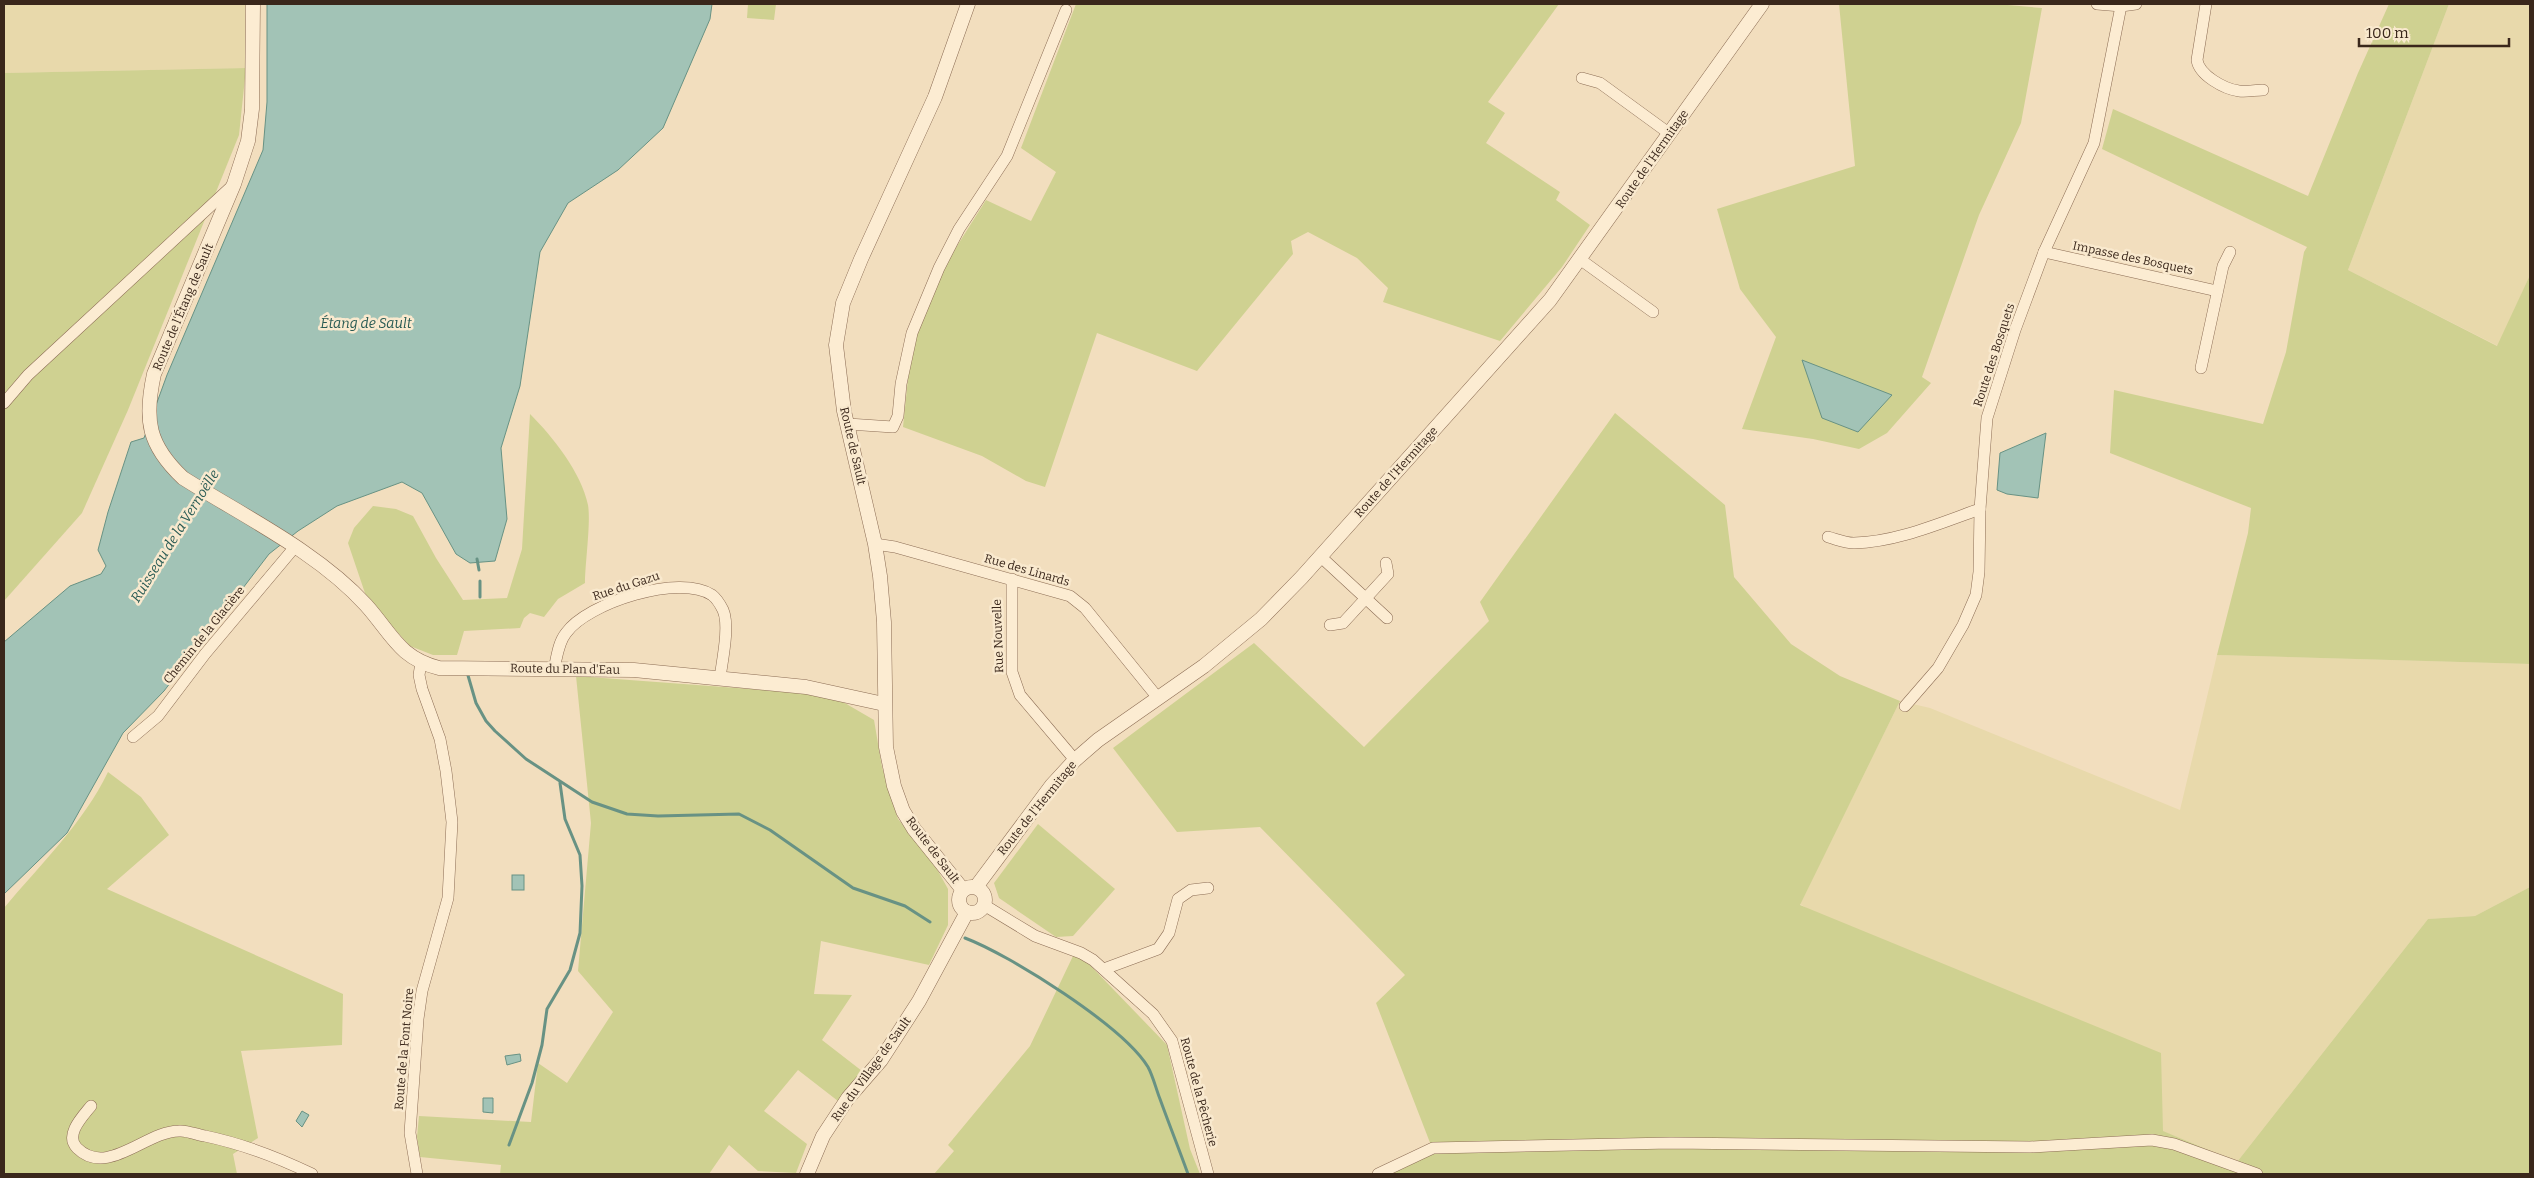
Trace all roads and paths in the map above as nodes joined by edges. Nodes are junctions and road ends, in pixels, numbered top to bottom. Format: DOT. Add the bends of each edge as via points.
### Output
graph roads {
  1 [pos="253,4"];
  2 [pos="968,4"];
  3 [pos="1762,4"];
  4 [pos="2097,4"];
  5 [pos="2136,4"];
  6 [pos="2206,4"];
  7 [pos="2121,6"];
  8 [pos="1066,10"];
  9 [pos="1582,78"];
  10 [pos="2263,90"];
  11 [pos="1670,134"];
  12 [pos="234,184"];
  13 [pos="2044,252"];
  14 [pos="2230,252"];
  15 [pos="1580,260"];
  16 [pos="2217,291"];
  17 [pos="1653,312"];
  18 [pos="2201,368"];
  19 [pos="4,403"];
  20 [pos="848,424"];
  21 [pos="1980,509"];
  22 [pos="1828,537"];
  23 [pos="875,544"];
  24 [pos="293,547"];
  25 [pos="1320,557"];
  26 [pos="1386,564"];
  27 [pos="1012,579"];
  28 [pos="1366,597"];
  29 [pos="1387,618"];
  30 [pos="1330,625"];
  31 [pos="421,663"];
  32 [pos="554,669"];
  33 [pos="720,678"];
  34 [pos="1158,698"];
  35 [pos="884,704"];
  36 [pos="1905,706"];
  37 [pos="132,737"];
  38 [pos="1075,760"];
  39 [pos="970,888"];
  40 [pos="1208,888"];
  41 [pos="984,905"];
  42 [pos="967,912"];
  43 [pos="1104,969"];
  44 [pos="91,1106"];
  45 [pos="312,1174"];
  46 [pos="417,1174"];
  47 [pos="807,1174"];
  48 [pos="1208,1174"];
  49 [pos="1378,1174"];
  50 [pos="2258,1174"];
  1 -- 12 [label="street, Route de l'Étang de Sault" via="252,109 248,141"];
  2 -- 20 [label="street, Route de Sault" via="935,97 843,303 836,345"];
  3 -- 11 [label="street, Route de l'Hermitage"];
  4 -- 7 [label="street"];
  5 -- 7 [label="street"];
  6 -- 10 [label="street" via="2197,60 2202,73 2238,91"];
  7 -- 13 [label="street, Route des Bosquets" via="2094,143"];
  8 -- 20 [label="street" via="1007,156 959,229 912,333 896,422 893,427"];
  9 -- 11 [label="street" via="1600,83"];
  11 -- 15 [label="street, Route de l'Hermitage"];
  12 -- 19 [label="street" via="28,375"];
  12 -- 24 [label="street, Route de l'Étang de Sault" via="154,374 148,416 157,449 182,478"];
  13 -- 16 [label="street, Impasse des Bosquets"];
  13 -- 21 [label="street, Route des Bosquets" via="2015,330 1988,418"];
  14 -- 16 [label="street"];
  15 -- 17 [label="street"];
  15 -- 25 [label="street, Route de l'Hermitage" via="1550,300"];
  16 -- 18 [label="street"];
  20 -- 23 [label="street, Route de Sault"];
  21 -- 22 [label="street" via="1881,539 1852,543"];
  21 -- 36 [label="street, Route des Bosquets" via="1979,572 1971,610 1938,668"];
  23 -- 27 [label="street, Rue des Linards"];
  23 -- 35 [label="street, Route de Sault" via="884,622"];
  24 -- 31 [label="street, Route du Plan d'Eau" via="355,593 409,656"];
  24 -- 37 [label="street, Chemin de la Glacière" via="158,716"];
  25 -- 28 [label="street"];
  25 -- 34 [label="street, Route de l'Hermitage" via="1261,620"];
  26 -- 28 [label="street" via="1388,574"];
  27 -- 34 [label="street, Rue des Linards" via="1070,596 1078,602"];
  27 -- 38 [label="street, Rue Nouvelle" via="1012,672 1015,683 1020,695"];
  28 -- 29 [label="street"];
  28 -- 30 [label="street" via="1342,623"];
  31 -- 32 [label="street, Route du Plan d'Eau" via="439,668"];
  31 -- 46 [label="street, Route de la Font Noire" via="422,689 440,740 452,822 448,898 422,991 418,1019 410,1133"];
  32 -- 33 [label="street, Route du Plan d'Eau" via="634,670"];
  32 -- 33 [label="street, Rue du Gazu" via="566,632 591,612 665,587 691,588 713,595 724,612"];
  33 -- 35 [label="street, Route du Plan d'Eau" via="806,687"];
  34 -- 38 [label="street, Route de l'Hermitage"];
  35 -- 39 [label="street, Route de Sault" via="886,747 903,811 914,829"];
  38 -- 39 [label="street, Route de l'Hermitage"];
  39 -- 41 [label="street" via="983,892"];
  39 -- 42 [label="street" via="959,902"];
  40 -- 43 [label="street" via="1190,890 1178,899 1169,933 1158,949"];
  41 -- 42 [label="street" via="979,911"];
  41 -- 43 [label="street, Route de la Pêcherie" via="1035,936 1081,953"];
  42 -- 47 [label="street, Rue du Village de Sault" via="919,1001 823,1136"];
  43 -- 48 [label="street, Route de la Pêcherie" via="1153,1014 1172,1041"];
  44 -- 45 [label="street" via="73,1132 76,1147 90,1157 117,1155 179,1131 235,1142 271,1154"];
  49 -- 50 [label="street" via="1433,1148 1671,1143 2030,1147 2152,1140 2174,1144"];
}
